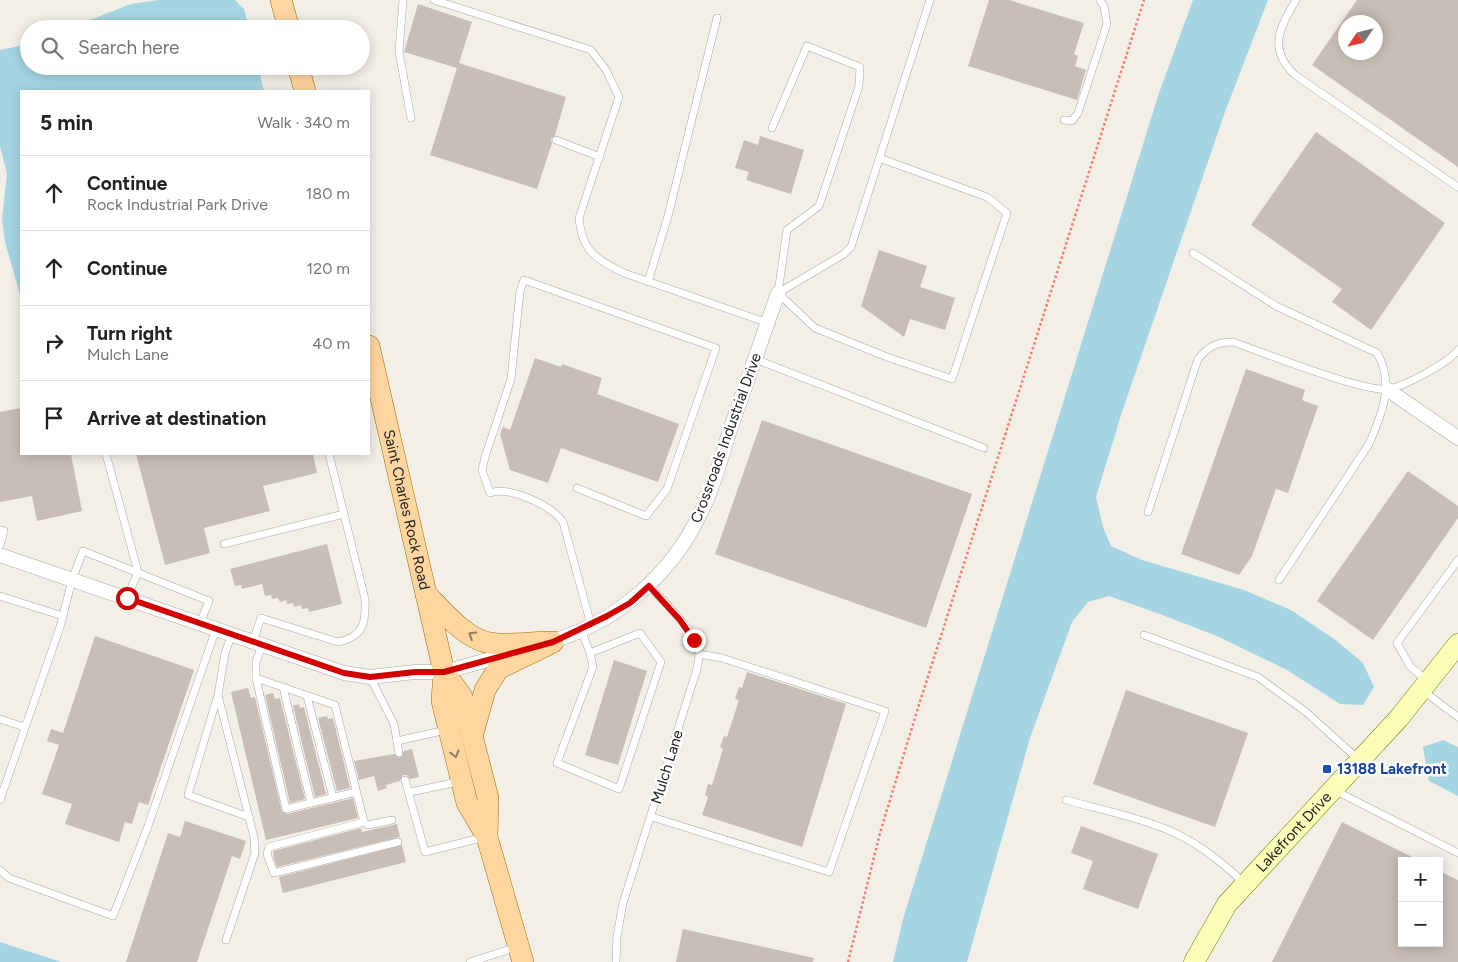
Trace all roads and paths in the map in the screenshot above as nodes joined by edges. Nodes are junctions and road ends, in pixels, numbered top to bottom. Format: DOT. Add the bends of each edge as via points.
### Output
graph roads {
  1 [pos="281,0"];
  2 [pos="403,0"];
  3 [pos="434,0"];
  4 [pos="930,0"];
  5 [pos="1100,0"];
  6 [pos="1144,0"];
  7 [pos="1296,0"];
  8 [pos="717,18"];
  9 [pos="287,20"];
  10 [pos="300,75"];
  11 [pos="304,90"];
  12 [pos="411,118"];
  13 [pos="1064,120"];
  14 [pos="772,128"];
  15 [pos="556,140"];
  16 [pos="600,157"];
  17 [pos="879,158"];
  18 [pos="1458,187"];
  19 [pos="1194,253"];
  20 [pos="648,282"];
  21 [pos="778,293"];
  22 [pos="768,323"];
  23 [pos="370,350"];
  24 [pos="1458,350"];
  25 [pos="755,359"];
  26 [pos="1388,390"];
  27 [pos="1458,438"];
  28 [pos="984,448"];
  29 [pos="106,455"];
  30 [pos="329,455"];
  31 [pos="577,488"];
  32 [pos="1148,512"];
  33 [pos="344,514"];
  34 [pos="0,530"];
  35 [pos="224,544"];
  36 [pos="0,545"];
  37 [pos="0,555"];
  38 [pos="1458,560"];
  39 [pos="138,572"];
  40 [pos="72,580"];
  41 [pos="1279,580"];
  42 [pos="649,586"];
  43 [pos="426,594"];
  44 [pos="0,596"];
  45 [pos="127,598"];
  46 [pos="63,616"];
  47 [pos="200,623"];
  48 [pos="586,627"];
  49 [pos="216,629"];
  50 [pos="232,634"];
  51 [pos="1144,635"];
  52 [pos="553,642"];
  53 [pos="258,643"];
  54 [pos="1458,644"];
  55 [pos="590,653"];
  56 [pos="699,654"];
  57 [pos="444,672"];
  58 [pos="370,677"];
  59 [pos="256,678"];
  60 [pos="1425,686"];
  61 [pos="283,687"];
  62 [pos="218,695"];
  63 [pos="307,696"];
  64 [pos="1458,717"];
  65 [pos="0,719"];
  66 [pos="24,727"];
  67 [pos="449,729"];
  68 [pos="472,736"];
  69 [pos="397,741"];
  70 [pos="399,753"];
  71 [pos="1360,760"];
  72 [pos="405,780"];
  73 [pos="462,781"];
  74 [pos="1332,789"];
  75 [pos="356,792"];
  76 [pos="410,792"];
  77 [pos="333,798"];
  78 [pos="0,800"];
  79 [pos="1066,800"];
  80 [pos="311,803"];
  81 [pos="652,816"];
  82 [pos="249,817"];
  83 [pos="392,820"];
  84 [pos="364,822"];
  85 [pos="488,836"];
  86 [pos="398,842"];
  87 [pos="1458,853"];
  88 [pos="0,870"];
  89 [pos="1244,884"];
  90 [pos="226,940"];
  91 [pos="520,954"];
  92 [pos="470,962"];
  93 [pos="616,962"];
  94 [pos="848,962"];
  95 [pos="1194,962"];
  1 -- 9 [label="main road"];
  2 -- 12 [label="lane" via="399,52"];
  3 -- 16 [label="lane" via="591,50 606,70 619,97"];
  4 -- 17 [label="lane"];
  5 -- 13 [label="lane" via="1107,24 1078,114 1072,120"];
  6 -- 94 [label="path" via="917,711 880,833"];
  7 -- 18 [label="lane" via="1280,29 1279,53 1284,65"];
  8 -- 20 [label="lane" via="668,216"];
  10 -- 11 [label="main road"];
  14 -- 21 [label="lane" via="807,46 860,67 859,86 819,206 787,230"];
  15 -- 16 [label="lane"];
  16 -- 20 [label="lane" via="579,218 581,236 587,249 604,264"];
  17 -- 21 [label="lane" via="851,247"];
  17 -- 21 [label="lane" via="987,197 1007,213 952,379 815,328"];
  19 -- 26 [label="lane" via="1276,306 1377,353 1383,362"];
  20 -- 22 [label="lane"];
  21 -- 22 [label="street, Crossroads Industrial Drive"];
  22 -- 25 [label="street, Crossroads Industrial Drive"];
  23 -- 43 [label="main road, Saint Charles Rock Road"];
  24 -- 26 [label="lane" via="1453,358"];
  25 -- 28 [label="lane"];
  25 -- 42 [label="street, Crossroads Industrial Drive" via="702,511 678,554"];
  26 -- 27 [label="street"];
  26 -- 32 [label="lane" via="1357,384 1233,342 1220,342 1208,348 1198,358"];
  26 -- 41 [label="lane" via="1369,444"];
  29 -- 39 [label="lane"];
  30 -- 33 [label="lane"];
  31 -- 48 [label="lane" via="646,516 667,489 716,348 524,280 520,291 511,379 482,470 490,493 498,490 512,493 548,508 562,522"];
  33 -- 35 [label="lane"];
  33 -- 53 [label="lane" via="364,599 366,620 358,632 348,640 338,642 261,618"];
  34 -- 36 [label="lane" via="4,531"];
  37 -- 40 [label="street, Crossroads Industrial Drive"];
  38 -- 60 [label="lane" via="1397,643"];
  39 -- 40 [label="lane" via="83,551"];
  39 -- 45 [label="lane"];
  39 -- 47 [label="lane" via="208,601"];
  40 -- 45 [label="street, Crossroads Industrial Drive"];
  40 -- 46 [label="lane"];
  42 -- 48 [label="street, Crossroads Industrial Drive" via="630,603"];
  42 -- 56 [label="lane" via="680,620"];
  52 -- 43 [label="main road, one-way" via="491,643 480,640 462,628"];
  43 -- 57 [label="main road, Saint Charles Rock Road"];
  44 -- 46 [label="lane"];
  45 -- 47 [label="street, Crossroads Industrial Drive"];
  46 -- 66 [label="lane"];
  47 -- 49 [label="street, Crossroads Industrial Drive"];
  48 -- 52 [label="street, Crossroads Industrial Drive"];
  48 -- 55 [label="lane"];
  49 -- 50 [label="street, Crossroads Industrial Drive"];
  49 -- 88 [label="lane" via="147,829 113,916 9,878"];
  50 -- 53 [label="street, Crossroads Industrial Drive"];
  50 -- 62 [label="lane" via="225,653"];
  51 -- 71 [label="lane" via="1258,678 1306,712"];
  52 -- 57 [label="street, Crossroads Industrial Drive"];
  52 -- 68 [label="main road" via="498,669 485,690"];
  53 -- 58 [label="street, Crossroads Industrial Drive" via="344,673"];
  53 -- 59 [label="lane"];
  54 -- 60 [label="street, Lakefront Drive"];
  55 -- 55 [label="lane" via="592,667 557,763 619,789 661,662 640,633"];
  56 -- 81 [label="lane, Mulch Lane"];
  56 -- 81 [label="lane" via="722,658 885,711 829,872"];
  57 -- 58 [label="street, Crossroads Industrial Drive"];
  57 -- 67 [label="main road, Saint Charles Rock Road" via="442,701"];
  57 -- 68 [label="main road, Saint Charles Rock Road" via="462,697"];
  58 -- 69 [label="lane" via="394,724"];
  59 -- 61 [label="lane"];
  59 -- 80 [label="lane" via="286,808"];
  60 -- 64 [label="lane"];
  60 -- 71 [label="street, Lakefront Drive"];
  61 -- 63 [label="lane"];
  61 -- 80 [label="lane"];
  62 -- 82 [label="lane"];
  62 -- 82 [label="lane" via="188,795"];
  63 -- 75 [label="lane" via="335,705"];
  63 -- 77 [label="lane"];
  65 -- 66 [label="lane"];
  66 -- 78 [label="lane"];
  67 -- 69 [label="lane"];
  67 -- 73 [label="main road, Saint Charles Rock Road, one-way"];
  68 -- 85 [label="main road, Saint Charles Rock Road" via="488,798"];
  69 -- 70 [label="lane"];
  71 -- 74 [label="street, Lakefront Drive"];
  72 -- 76 [label="lane"];
  73 -- 76 [label="lane"];
  73 -- 85 [label="main road, Saint Charles Rock Road" via="467,803"];
  74 -- 87 [label="lane"];
  74 -- 89 [label="street, Lakefront Drive"];
  75 -- 77 [label="lane"];
  75 -- 84 [label="lane"];
  76 -- 85 [label="lane" via="425,852"];
  77 -- 80 [label="lane"];
  79 -- 89 [label="lane" via="1166,829 1197,845"];
  81 -- 93 [label="lane, Mulch Lane" via="623,903"];
  82 -- 90 [label="lane" via="255,853"];
  83 -- 84 [label="lane" via="368,825"];
  84 -- 86 [label="lane" via="269,847 267,854 274,873"];
  85 -- 91 [label="main road, Saint Charles Rock Road"];
  89 -- 95 [label="street, Lakefront Drive" via="1227,904"];
  91 -- 92 [label="lane"];
}
